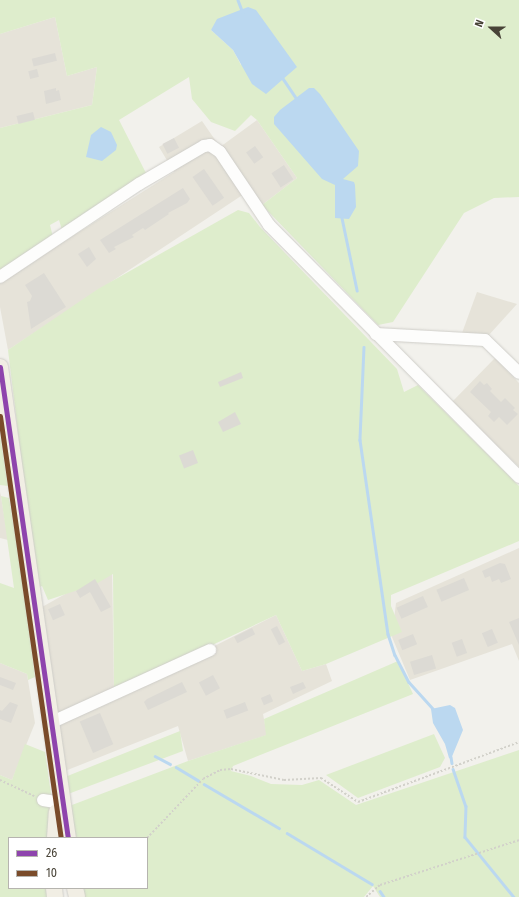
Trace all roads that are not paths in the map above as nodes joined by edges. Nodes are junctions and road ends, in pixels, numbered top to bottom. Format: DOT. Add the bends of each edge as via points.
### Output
graph roads {
  1 [pos="0,276"];
  2 [pos="376,334"];
  3 [pos="0,367"];
  4 [pos="519,373"];
  5 [pos="519,477"];
  6 [pos="210,650"];
  7 [pos="50,723"];
  8 [pos="56,800"];
  9 [pos="55,837"];
  10 [pos="68,837"];
  1 -- 2 [label="street" via="139,184 204,146 210,145 220,152 268,225"];
  2 -- 4 [label="street" via="485,340"];
  2 -- 5 [label="street"];
  3 -- 7 [label="main road"];
  6 -- 7 [label="street"];
  7 -- 8 [label="main road"];
  8 -- 9 [label="main road"];
  8 -- 10 [label="main road"];
}
